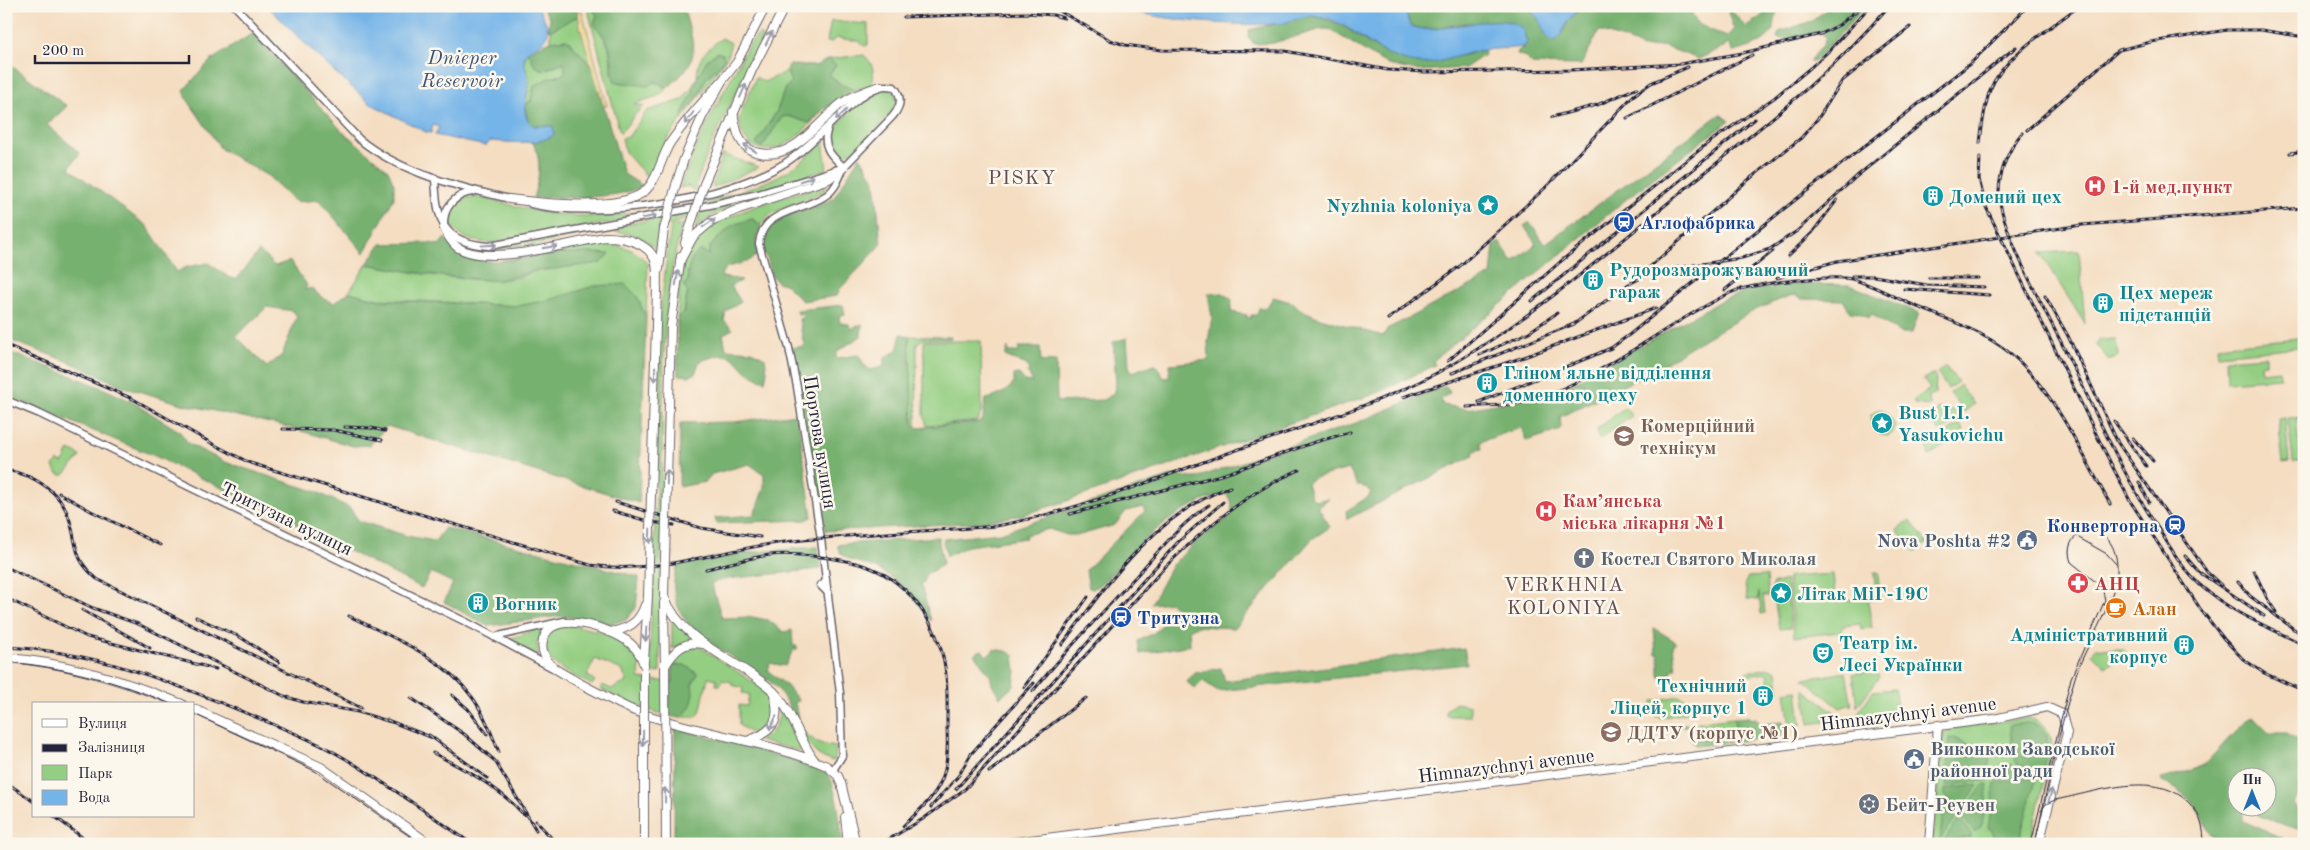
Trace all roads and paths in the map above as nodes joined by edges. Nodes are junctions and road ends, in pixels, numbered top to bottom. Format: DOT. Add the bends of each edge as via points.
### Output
graph roads {
  1 [pos="235,6"];
  2 [pos="766,6"];
  3 [pos="785,6"];
  4 [pos="722,82"];
  5 [pos="880,86"];
  6 [pos="733,112"];
  7 [pos="827,130"];
  8 [pos="844,167"];
  9 [pos="435,178"];
  10 [pos="475,192"];
  11 [pos="509,199"];
  12 [pos="444,228"];
  13 [pos="680,261"];
  14 [pos="657,292"];
  15 [pos="6,400"];
  16 [pos="648,596"];
  17 [pos="664,596"];
  18 [pos="574,623"];
  19 [pos="610,632"];
  20 [pos="494,637"];
  21 [pos="706,646"];
  22 [pos="6,658"];
  23 [pos="665,667"];
  24 [pos="553,668"];
  25 [pos="644,668"];
  26 [pos="772,691"];
  27 [pos="177,702"];
  28 [pos="195,709"];
  29 [pos="1938,725"];
  30 [pos="747,742"];
  31 [pos="814,760"];
  32 [pos="833,770"];
  33 [pos="845,797"];
  34 [pos="430,844"];
  35 [pos="644,844"];
  36 [pos="666,844"];
  37 [pos="848,844"];
  38 [pos="856,844"];
  39 [pos="998,844"];
  40 [pos="1929,844"];
  41 [pos="2039,844"];
  1 -- 9 [label="street" via="359,139 384,156"];
  2 -- 4 [label="main road" via="737,62"];
  6 -- 3 [label="main road, one-way"];
  4 -- 11 [label="main road, one-way" via="698,105 669,145 651,183 639,196 618,201 565,204"];
  4 -- 14 [label="main road, bridge" via="684,159 664,229"];
  5 -- 6 [label="main road, one-way" via="849,98 800,142 781,152 751,151 737,132"];
  5 -- 7 [label="street, one-way" via="855,102"];
  5 -- 8 [label="street" via="894,87 898,92 899,108"];
  6 -- 13 [label="main road, bridge" via="704,184"];
  7 -- 8 [label="street" via="826,147"];
  7 -- 11 [label="street" via="776,169 712,192 647,205 590,211 541,207"];
  12 -- 8 [label="street, one-way" via="463,242 489,246 719,203"];
  13 -- 8 [label="main road, one-way" via="693,237 713,220 829,179"];
  8 -- 32 [label="street, Портова вулиця" via="833,190 825,197 784,213 766,224 758,244 789,348 797,387 828,593 836,651 842,751"];
  9 -- 10 [label="street"];
  9 -- 12 [label="street" via="437,209"];
  10 -- 11 [label="street"];
  10 -- 12 [label="street" via="462,195 448,205"];
  12 -- 14 [label="main road, one-way" via="457,246 470,253 492,256 606,238 633,241 644,247 656,263"];
  17 -- 13 [label="main road, one-way, bridge" via="671,326"];
  14 -- 16 [label="main road, one-way, bridge"];
  15 -- 20 [label="street, Тритузна вулиця"];
  16 -- 19 [label="main road" via="639,619 623,630"];
  16 -- 25 [label="main road, one-way"];
  17 -- 21 [label="main road" via="677,621"];
  17 -- 23 [label="main road"];
  18 -- 19 [label="main road"];
  18 -- 20 [label="street" via="557,621"];
  18 -- 24 [label="main road" via="555,625 543,638 544,655"];
  19 -- 25 [label="main road" via="632,645"];
  20 -- 24 [label="street, Тритузна вулиця"];
  21 -- 23 [label="main road" via="686,644 673,654"];
  21 -- 26 [label="main road"];
  22 -- 27 [label="main road" via="77,669"];
  36 -- 23 [label="main road, one-way, bridge"];
  24 -- 30 [label="main road" via="634,710"];
  25 -- 35 [label="main road, one-way, bridge"];
  26 -- 30 [label="main road, one-way" via="775,721 762,736"];
  26 -- 31 [label="main road" via="786,709"];
  28 -- 34 [label="main road" via="321,767"];
  29 -- 39 [label="main road, Himnazychnyi avenue"];
  29 -- 40 [label="main road"];
  41 -- 29 [label="main road, Himnazychnyi avenue, one-way" via="2067,733 2062,714 2047,707 2003,718"];
  30 -- 31 [label="main road"];
  31 -- 32 [label="main road"];
  32 -- 33 [label="main road"];
  33 -- 37 [label="main road"];
  33 -- 38 [label="main road"];
}
